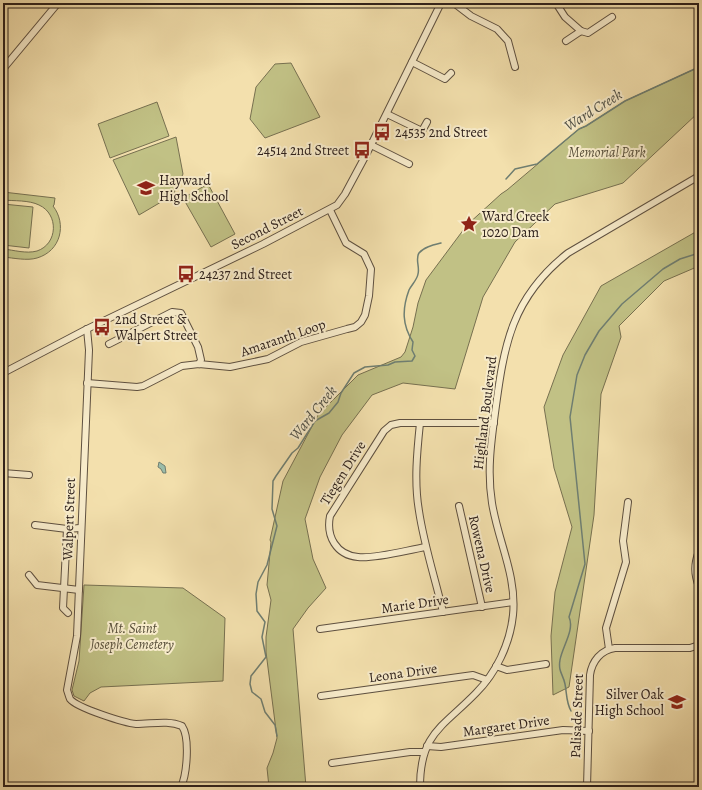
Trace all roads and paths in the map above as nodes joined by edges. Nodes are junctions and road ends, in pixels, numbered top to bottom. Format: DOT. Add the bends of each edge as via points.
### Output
graph roads {
  1 [pos="58,3"];
  2 [pos="442,3"];
  3 [pos="454,3"];
  4 [pos="556,3"];
  5 [pos="612,18"];
  6 [pos="581,31"];
  7 [pos="566,41"];
  8 [pos="412,62"];
  9 [pos="515,67"];
  10 [pos="3,69"];
  11 [pos="451,73"];
  12 [pos="387,114"];
  13 [pos="427,122"];
  14 [pos="371,145"];
  15 [pos="409,164"];
  16 [pos="699,176"];
  17 [pos="330,210"];
  18 [pos="87,329"];
  19 [pos="109,344"];
  20 [pos="199,364"];
  21 [pos="3,373"];
  22 [pos="87,383"];
  23 [pos="420,423"];
  24 [pos="494,423"];
  25 [pos="3,473"];
  26 [pos="30,475"];
  27 [pos="628,502"];
  28 [pos="459,506"];
  29 [pos="35,525"];
  30 [pos="80,528"];
  31 [pos="67,529"];
  32 [pos="426,547"];
  33 [pos="699,551"];
  34 [pos="29,575"];
  35 [pos="699,587"];
  36 [pos="63,588"];
  37 [pos="79,590"];
  38 [pos="513,602"];
  39 [pos="482,607"];
  40 [pos="443,612"];
  41 [pos="68,613"];
  42 [pos="320,629"];
  43 [pos="699,645"];
  44 [pos="610,649"];
  45 [pos="546,664"];
  46 [pos="496,666"];
  47 [pos="487,680"];
  48 [pos="321,696"];
  49 [pos="589,731"];
  50 [pos="425,749"];
  51 [pos="332,763"];
  52 [pos="181,787"];
  53 [pos="420,787"];
  54 [pos="587,787"];
  1 -- 10 [label="street"];
  2 -- 8 [label="street, Second Street"];
  3 -- 9 [label="street" via="471,16 497,29 508,41"];
  4 -- 6 [label="street" via="565,17"];
  5 -- 6 [label="street" via="588,33"];
  6 -- 7 [label="street"];
  8 -- 11 [label="street" via="445,78"];
  8 -- 12 [label="street, Second Street"];
  12 -- 13 [label="street" via="422,131"];
  12 -- 14 [label="street, Second Street"];
  14 -- 15 [label="street"];
  14 -- 17 [label="street, Second Street" via="345,194"];
  16 -- 24 [label="street, Highland Boulevard" via="579,246 552,266 537,283 521,307 509,335"];
  17 -- 18 [label="street, Second Street"];
  17 -- 20 [label="street, Amaranth Loop" via="346,242 364,254 370,269 369,296 365,316 361,322 355,327 301,342 268,358 248,364 230,367"];
  18 -- 21 [label="street, Second Street"];
  18 -- 22 [label="street, Walpert Street"];
  19 -- 20 [label="street" via="172,312 177,312 181,313 198,347 201,360"];
  20 -- 22 [label="street, Amaranth Loop" via="182,366 143,386"];
  22 -- 30 [label="street, Walpert Street"];
  23 -- 24 [label="street, Tiegen Drive"];
  23 -- 32 [label="street" via="416,448 416,481 418,510"];
  23 -- 32 [label="street, Tiegen Drive" via="397,423 384,430 332,512 329,529 336,546 354,556 363,557"];
  24 -- 38 [label="street, Highland Boulevard" via="489,461 490,490 511,577"];
  25 -- 26 [label="street"];
  27 -- 44 [label="street" via="623,542 626,562 606,628"];
  28 -- 39 [label="street, Rowena Drive"];
  29 -- 31 [label="street"];
  30 -- 31 [label="street"];
  30 -- 37 [label="street, Walpert Street"];
  31 -- 36 [label="street"];
  32 -- 40 [label="street"];
  33 -- 35 [label="street" via="695,561 695,577"];
  34 -- 36 [label="street" via="37,585"];
  36 -- 37 [label="street"];
  36 -- 41 [label="street" via="63,608"];
  37 -- 52 [label="street, Walpert Street" via="76,646 68,690 70,699 77,705 123,722 174,723 182,726 185,734 186,772"];
  38 -- 39 [label="street, Marie Drive"];
  38 -- 46 [label="street, Highland Boulevard" via="508,638"];
  39 -- 40 [label="street, Marie Drive"];
  40 -- 42 [label="street, Marie Drive"];
  43 -- 44 [label="street" via="690,648"];
  44 -- 49 [label="street, Palisade Street" via="596,659 591,670"];
  45 -- 46 [label="street" via="507,670"];
  46 -- 47 [label="street, Highland Boulevard"];
  47 -- 48 [label="street, Leona Drive" via="473,675"];
  47 -- 50 [label="street, Highland Boulevard" via="439,726"];
  49 -- 50 [label="street, Margaret Drive" via="563,730"];
  49 -- 54 [label="street, Palisade Street"];
  50 -- 51 [label="street, Margaret Drive"];
  50 -- 53 [label="street, Highland Boulevard" via="420,768"];
}
